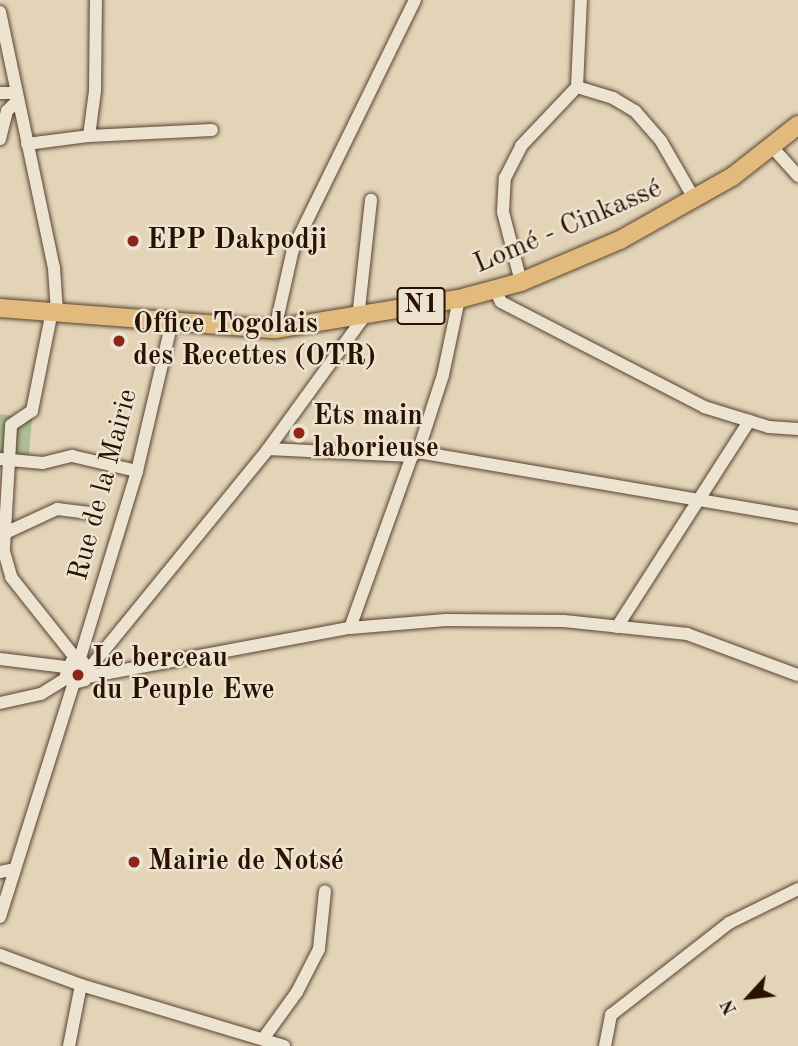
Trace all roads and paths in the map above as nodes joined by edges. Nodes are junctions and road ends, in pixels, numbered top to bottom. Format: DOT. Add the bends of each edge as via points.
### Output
graph roads {
  1 [pos="96,0"];
  2 [pos="415,0"];
  3 [pos="581,0"];
  4 [pos="0,12"];
  5 [pos="577,87"];
  6 [pos="0,93"];
  7 [pos="17,96"];
  8 [pos="798,125"];
  9 [pos="212,130"];
  10 [pos="89,136"];
  11 [pos="0,139"];
  12 [pos="27,144"];
  13 [pos="773,148"];
  14 [pos="798,176"];
  15 [pos="370,200"];
  16 [pos="695,200"];
  17 [pos="521,282"];
  18 [pos="495,290"];
  19 [pos="459,299"];
  20 [pos="0,308"];
  21 [pos="54,311"];
  22 [pos="361,317"];
  23 [pos="172,322"];
  24 [pos="275,329"];
  25 [pos="749,421"];
  26 [pos="798,429"];
  27 [pos="268,449"];
  28 [pos="415,454"];
  29 [pos="4,459"];
  30 [pos="137,471"];
  31 [pos="695,499"];
  32 [pos="88,513"];
  33 [pos="798,517"];
  34 [pos="2,540"];
  35 [pos="617,627"];
  36 [pos="350,628"];
  37 [pos="0,659"];
  38 [pos="77,671"];
  39 [pos="798,675"];
  40 [pos="0,703"];
  41 [pos="15,869"];
  42 [pos="0,872"];
  43 [pos="798,889"];
  44 [pos="325,891"];
  45 [pos="0,917"];
  46 [pos="0,955"];
  47 [pos="81,985"];
  48 [pos="263,1039"];
  49 [pos="69,1046"];
  50 [pos="284,1046"];
  51 [pos="605,1046"];
  1 -- 10 [label="street" via="95,91"];
  2 -- 24 [label="street" via="293,249"];
  3 -- 5 [label="street"];
  4 -- 7 [label="street"];
  5 -- 16 [label="street" via="613,98 635,111 661,141"];
  5 -- 17 [label="street" via="521,146 505,178 503,212"];
  6 -- 7 [label="street"];
  7 -- 11 [label="street" via="7,111"];
  7 -- 12 [label="street"];
  8 -- 13 [label="highway, Lomé - Cinkassé / N1"];
  9 -- 10 [label="street"];
  10 -- 12 [label="street"];
  12 -- 21 [label="street" via="54,268"];
  13 -- 14 [label="street"];
  13 -- 16 [label="highway, Lomé - Cinkassé / N1"];
  15 -- 22 [label="street"];
  16 -- 17 [label="highway, Lomé - Cinkassé / N1" via="620,240"];
  17 -- 18 [label="highway, Lomé - Cinkassé / N1"];
  18 -- 19 [label="highway, Lomé - Cinkassé / N1"];
  18 -- 25 [label="street" via="501,302 617,363 704,407"];
  19 -- 22 [label="highway, Lomé - Cinkassé / N1"];
  19 -- 28 [label="street" via="443,375"];
  20 -- 21 [label="highway, Lomé - Cinkassé / N1"];
  21 -- 23 [label="highway, Lomé - Cinkassé / N1"];
  21 -- 29 [label="street" via="32,411 11,425"];
  22 -- 24 [label="highway, Lomé - Cinkassé / N1"];
  22 -- 27 [label="street"];
  23 -- 24 [label="highway, Lomé - Cinkassé / N1"];
  23 -- 30 [label="street, Rue de la Mairie"];
  25 -- 26 [label="street"];
  25 -- 31 [label="street"];
  27 -- 28 [label="street"];
  27 -- 38 [label="street"];
  28 -- 31 [label="street"];
  28 -- 36 [label="street"];
  29 -- 30 [label="street" via="43,463 72,456"];
  29 -- 34 [label="street"];
  30 -- 38 [label="street, Rue de la Mairie"];
  31 -- 33 [label="street"];
  31 -- 35 [label="street"];
  32 -- 34 [label="street" via="57,509"];
  34 -- 38 [label="street" via="11,577"];
  35 -- 36 [label="street" via="564,621 446,620"];
  35 -- 39 [label="street" via="687,634"];
  36 -- 38 [label="street"];
  37 -- 38 [label="street"];
  38 -- 40 [label="street" via="41,694"];
  38 -- 41 [label="street, Rue de la Mairie"];
  41 -- 42 [label="street"];
  41 -- 45 [label="street, Rue de la Mairie"];
  43 -- 51 [label="street" via="729,923 611,1015"];
  44 -- 48 [label="street" via="319,948 297,992"];
  46 -- 47 [label="street"];
  47 -- 48 [label="street"];
  47 -- 49 [label="street"];
  48 -- 50 [label="street"];
}
